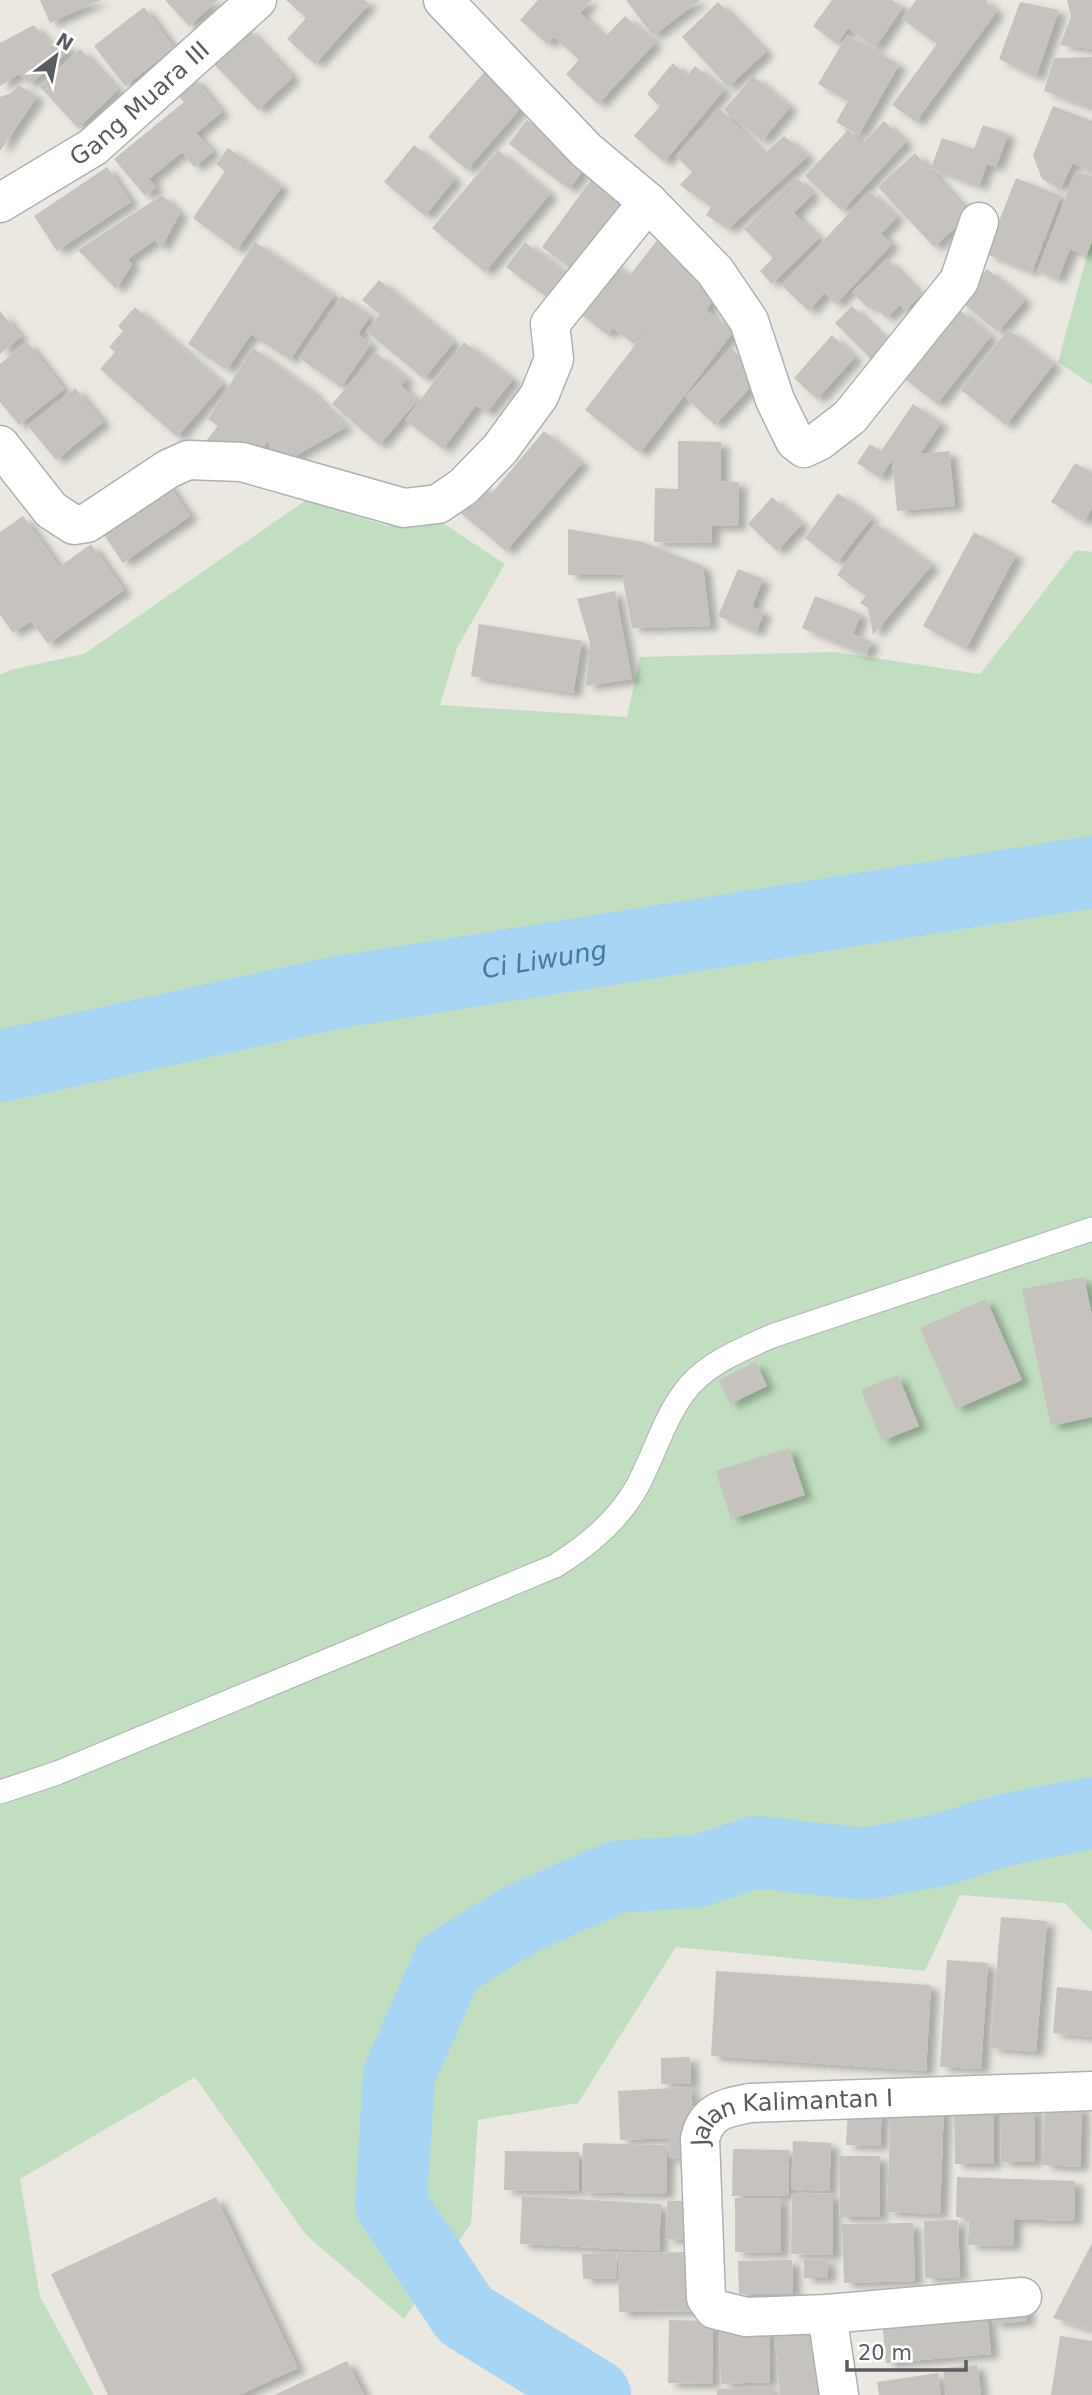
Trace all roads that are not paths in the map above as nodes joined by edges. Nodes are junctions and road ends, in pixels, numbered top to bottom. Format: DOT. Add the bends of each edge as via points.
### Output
graph roads {
  1 [pos="257,0"];
  2 [pos="443,0"];
  3 [pos="6,200"];
  4 [pos="648,202"];
  5 [pos="979,222"];
  6 [pos="0,445"];
  7 [pos="1092,1229"];
  8 [pos="0,1792"];
  9 [pos="1092,2091"];
  10 [pos="1022,2297"];
  11 [pos="827,2314"];
  12 [pos="839,2395"];
  1 -- 3 [label="street, Gang Muara III" via="93,148"];
  2 -- 4 [label="street" via="586,150"];
  4 -- 5 [label="street" via="715,271 749,321 780,411 795,441 804,448 850,416 960,281"];
  4 -- 6 [label="street" via="550,324 554,359 547,382 526,416 463,487 439,504 404,508 242,462 188,460 87,523 74,525 51,510"];
  7 -- 8 [label="lane" via="772,1336 729,1356 707,1370 678,1401 621,1511 580,1550 555,1566 57,1773"];
  9 -- 11 [label="street, Jalan Kalimantan I" via="750,2103 718,2110 703,2126 700,2139 706,2298 714,2309 746,2316"];
  10 -- 11 [label="street, Jalan Kalimantan I"];
  11 -- 12 [label="street"];
}
